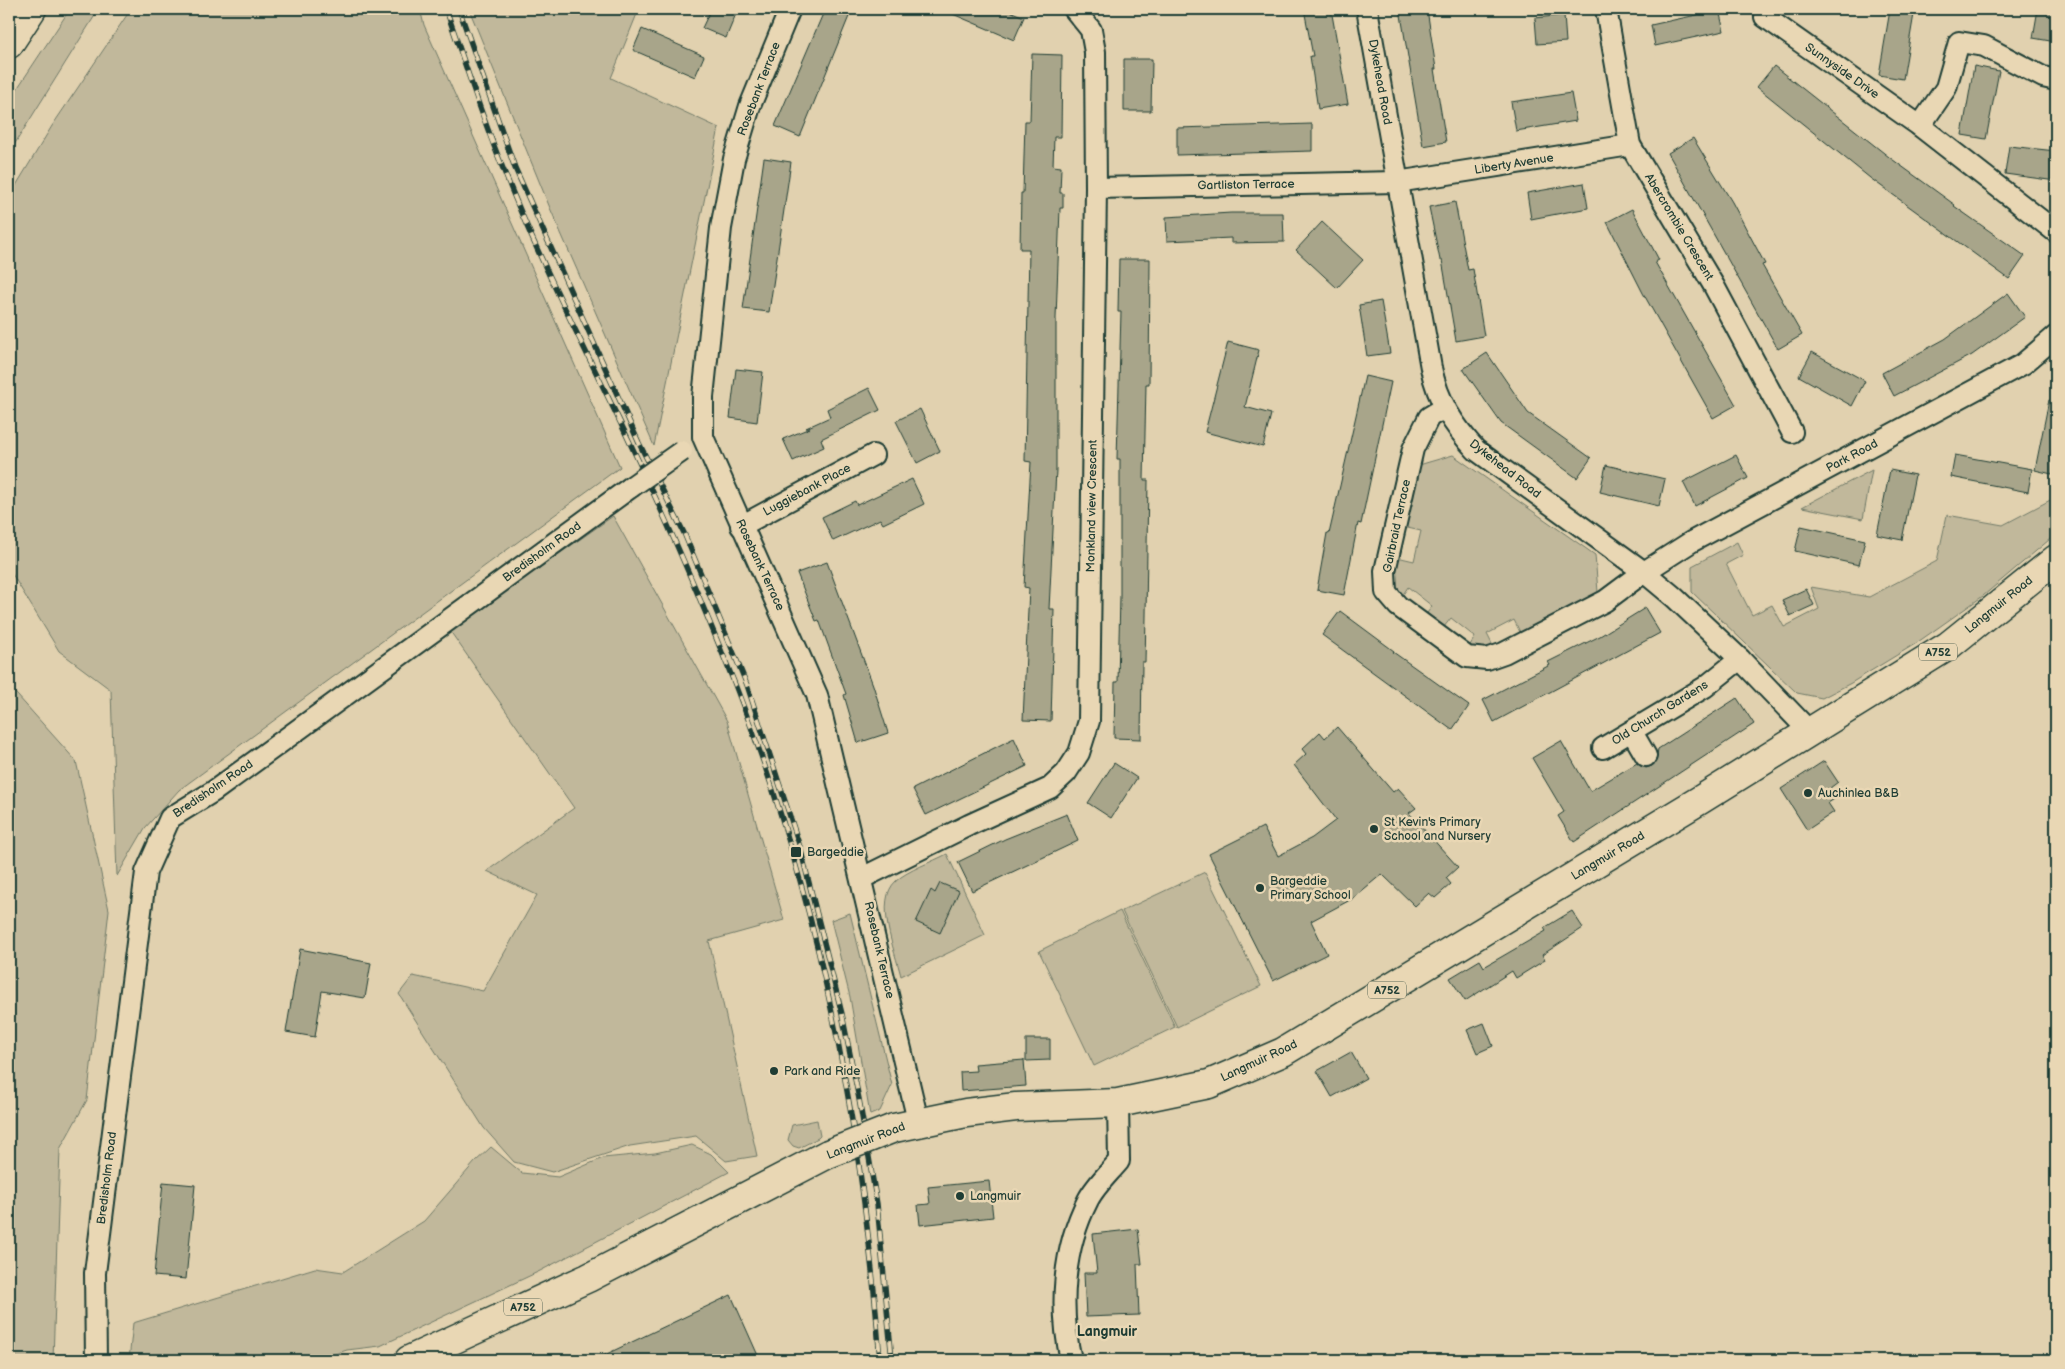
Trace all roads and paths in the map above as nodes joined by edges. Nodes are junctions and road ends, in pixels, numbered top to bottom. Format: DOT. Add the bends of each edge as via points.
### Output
graph roads {
  1 [pos="32,9"];
  2 [pos="790,9"];
  3 [pos="1074,9"];
  4 [pos="1367,9"];
  5 [pos="1606,9"];
  6 [pos="1765,16"];
  7 [pos="9,44"];
  8 [pos="2056,80"];
  9 [pos="1920,126"];
  10 [pos="1630,145"];
  11 [pos="1397,182"];
  12 [pos="1096,188"];
  13 [pos="2056,232"];
  14 [pos="2056,336"];
  15 [pos="1444,408"];
  16 [pos="1792,432"];
  17 [pos="703,437"];
  18 [pos="874,454"];
  19 [pos="741,526"];
  20 [pos="2056,559"];
  21 [pos="1644,572"];
  22 [pos="1740,659"];
  23 [pos="1632,732"];
  24 [pos="1810,732"];
  25 [pos="1603,748"];
  26 [pos="1646,756"];
  27 [pos="862,878"];
  28 [pos="1118,1103"];
  29 [pos="906,1125"];
  30 [pos="96,1360"];
  31 [pos="408,1360"];
  32 [pos="1071,1360"];
  1 -- 7 [label="main road"];
  2 -- 17 [label="street, Rosebank Terrace" via="750,106 734,159 720,238 703,397"];
  3 -- 12 [label="street, Monkland view Crescent" via="1091,30 1095,52"];
  4 -- 11 [label="street, Dykehead Road"];
  5 -- 10 [label="street, Abercrombie Crescent"];
  6 -- 9 [label="street, Sunnyside Drive"];
  8 -- 9 [label="street" via="2043,77 1984,46 1959,42 1946,88"];
  9 -- 13 [label="street, Sunnyside Drive"];
  10 -- 11 [label="street, Liberty Avenue"];
  10 -- 16 [label="street, Abercrombie Crescent" via="1714,286"];
  11 -- 12 [label="street, Gartliston Terrace"];
  11 -- 15 [label="street, Dykehead Road" via="1435,383"];
  12 -- 27 [label="street, Monkland view Crescent" via="1089,721 1079,753 1066,773 1050,788"];
  14 -- 21 [label="street, Park Road" via="2023,364 1691,542"];
  15 -- 21 [label="street, Dykehead Road" via="1458,431 1476,450"];
  15 -- 21 [label="street, Gairbraid Terrace" via="1429,418 1413,449 1385,571 1386,592 1398,606 1467,657 1486,659 1605,601"];
  17 -- 19 [label="street, Rosebank Terrace"];
  17 -- 30 [label="street, Bredisholm Road, bridge" via="214,791 170,818 146,872 95,1272"];
  18 -- 19 [label="street, Luggiebank Place"];
  19 -- 27 [label="street, Rosebank Terrace" via="818,695"];
  20 -- 24 [label="main road, Langmuir Road / A752" via="1948,646"];
  21 -- 22 [label="street, Dykehead Road"];
  22 -- 23 [label="street, Old Church Gardens" via="1705,687"];
  22 -- 24 [label="street, Dykehead Road"];
  23 -- 25 [label="street, Old Church Gardens"];
  23 -- 26 [label="street"];
  24 -- 28 [label="main road, Langmuir Road / A752" via="1283,1052 1209,1084"];
  27 -- 29 [label="street, Rosebank Terrace"];
  28 -- 29 [label="main road, Langmuir Road / A752" via="966,1112"];
  28 -- 32 [label="street" via="1119,1160 1089,1198 1072,1240 1065,1281 1065,1331"];
  29 -- 31 [label="main road, Langmuir Road / A752, bridge" via="828,1154 588,1278"];
}
